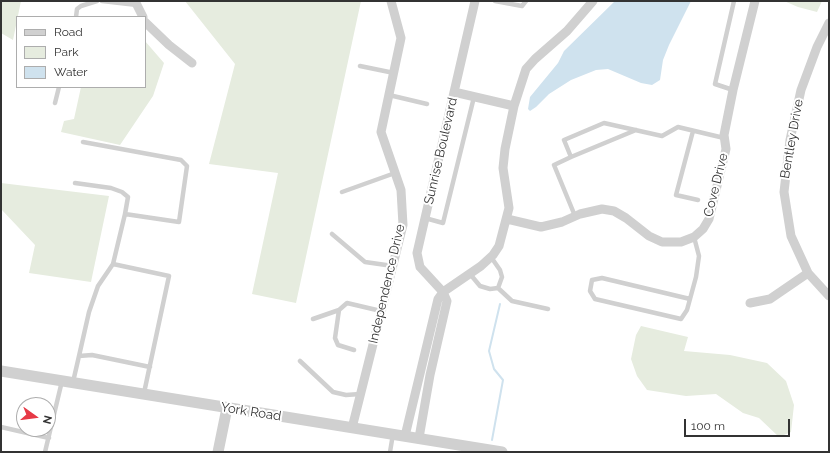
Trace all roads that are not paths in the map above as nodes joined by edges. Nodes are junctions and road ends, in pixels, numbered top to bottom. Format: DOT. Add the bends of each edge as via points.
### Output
graph roads {
  1 [pos="97,1"];
  2 [pos="102,1"];
  3 [pos="391,1"];
  4 [pos="474,1"];
  5 [pos="495,1"];
  6 [pos="526,1"];
  7 [pos="593,1"];
  8 [pos="734,1"];
  9 [pos="755,1"];
  10 [pos="136,3"];
  11 [pos="76,16"];
  12 [pos="142,16"];
  13 [pos="146,23"];
  14 [pos="829,23"];
  15 [pos="192,63"];
  16 [pos="360,66"];
  17 [pos="394,73"];
  18 [pos="59,88"];
  19 [pos="733,90"];
  20 [pos="454,92"];
  21 [pos="389,95"];
  22 [pos="474,97"];
  23 [pos="55,103"];
  24 [pos="427,104"];
  25 [pos="514,106"];
  26 [pos="636,130"];
  27 [pos="693,130"];
  28 [pos="724,138"];
  29 [pos="82,142"];
  30 [pos="571,157"];
  31 [pos="395,172"];
  32 [pos="75,183"];
  33 [pos="342,192"];
  34 [pos="698,200"];
  35 [pos="125,214"];
  36 [pos="575,216"];
  37 [pos="425,218"];
  38 [pos="506,219"];
  39 [pos="332,234"];
  40 [pos="694,237"];
  41 [pos="491,258"];
  42 [pos="113,264"];
  43 [pos="393,266"];
  44 [pos="808,273"];
  45 [pos="470,274"];
  46 [pos="498,288"];
  47 [pos="443,292"];
  48 [pos="829,296"];
  49 [pos="690,299"];
  50 [pos="750,303"];
  51 [pos="548,309"];
  52 [pos="339,310"];
  53 [pos="381,311"];
  54 [pos="313,319"];
  55 [pos="354,350"];
  56 [pos="79,356"];
  57 [pos="300,360"];
  58 [pos="150,367"];
  59 [pos="1,372"];
  60 [pos="62,381"];
  61 [pos="73,383"];
  62 [pos="360,394"];
  63 [pos="144,395"];
  64 [pos="227,408"];
  65 [pos="1,427"];
  66 [pos="352,428"];
  67 [pos="393,434"];
  68 [pos="405,436"];
  69 [pos="49,438"];
  70 [pos="419,438"];
  71 [pos="46,452"];
  72 [pos="218,452"];
  73 [pos="390,452"];
  74 [pos="502,452"];
  1 -- 11 [label="lane" via="81,6 77,9"];
  2 -- 10 [label="lane"];
  3 -- 17 [label="street, Independence Drive" via="401,38"];
  4 -- 20 [label="street, Sunrise Boulevard"];
  5 -- 6 [label="lane" via="522,6"];
  7 -- 25 [label="street" via="567,31 526,70"];
  8 -- 19 [label="lane" via="715,84"];
  9 -- 19 [label="street, Cove Drive"];
  10 -- 12 [label="street"];
  13 -- 15 [label="street"];
  14 -- 44 [label="street, Bentley Drive" via="801,90 790,140 784,192 792,236"];
  16 -- 17 [label="lane"];
  17 -- 21 [label="street, Independence Drive"];
  18 -- 23 [label="lane"];
  19 -- 28 [label="street, Cove Drive"];
  20 -- 22 [label="street"];
  20 -- 37 [label="street, Sunrise Boulevard"];
  21 -- 24 [label="lane"];
  21 -- 31 [label="street, Independence Drive" via="381,132"];
  22 -- 25 [label="street"];
  22 -- 37 [label="lane" via="444,223"];
  25 -- 38 [label="street" via="503,168 509,208"];
  26 -- 27 [label="lane" via="662,136 678,127"];
  26 -- 30 [label="lane"];
  26 -- 30 [label="lane" via="604,123 564,140"];
  27 -- 28 [label="lane"];
  27 -- 34 [label="lane" via="676,195"];
  28 -- 40 [label="street, Cove Drive" via="726,148 709,219"];
  29 -- 35 [label="lane" via="181,160 187,166 179,222"];
  30 -- 36 [label="lane" via="554,165"];
  31 -- 33 [label="lane"];
  31 -- 43 [label="street, Independence Drive" via="401,190 403,225"];
  32 -- 35 [label="lane" via="122,192 128,198"];
  35 -- 42 [label="lane"];
  36 -- 38 [label="street" via="541,227"];
  36 -- 40 [label="street" via="602,209 614,211 649,236 662,242 682,242"];
  37 -- 47 [label="street, Sunrise Boulevard" via="417,253 420,267"];
  38 -- 41 [label="street" via="499,246"];
  39 -- 43 [label="lane" via="359,259"];
  40 -- 49 [label="lane" via="699,256"];
  41 -- 45 [label="street"];
  41 -- 46 [label="lane" via="502,277"];
  42 -- 56 [label="lane" via="98,286"];
  42 -- 58 [label="lane" via="169,276"];
  43 -- 53 [label="street, Independence Drive"];
  44 -- 48 [label="street, Bentley Drive"];
  44 -- 50 [label="street" via="770,300"];
  45 -- 46 [label="lane" via="480,286"];
  45 -- 47 [label="street"];
  46 -- 51 [label="lane" via="512,301"];
  47 -- 68 [label="street" via="435,304"];
  47 -- 70 [label="street" via="447,301"];
  49 -- 49 [label="lane" via="681,319 595,299 590,291 592,280 602,278"];
  52 -- 53 [label="lane" via="347,303"];
  52 -- 54 [label="lane"];
  52 -- 55 [label="lane" via="335,338 338,345"];
  53 -- 62 [label="street, Independence Drive"];
  56 -- 58 [label="lane" via="92,355"];
  56 -- 61 [label="lane"];
  57 -- 62 [label="lane" via="333,392 346,395"];
  58 -- 63 [label="lane"];
  59 -- 60 [label="street, York Road"];
  60 -- 61 [label="street, York Road"];
  60 -- 69 [label="lane"];
  61 -- 63 [label="street, York Road"];
  62 -- 66 [label="street, Independence Drive"];
  63 -- 64 [label="street, York Road"];
  64 -- 66 [label="street, York Road"];
  64 -- 72 [label="street"];
  65 -- 69 [label="lane"];
  66 -- 67 [label="street, York Road"];
  67 -- 68 [label="street, York Road"];
  67 -- 73 [label="lane"];
  68 -- 70 [label="street, York Road"];
  69 -- 71 [label="lane"];
  70 -- 74 [label="street, York Road"];
}
